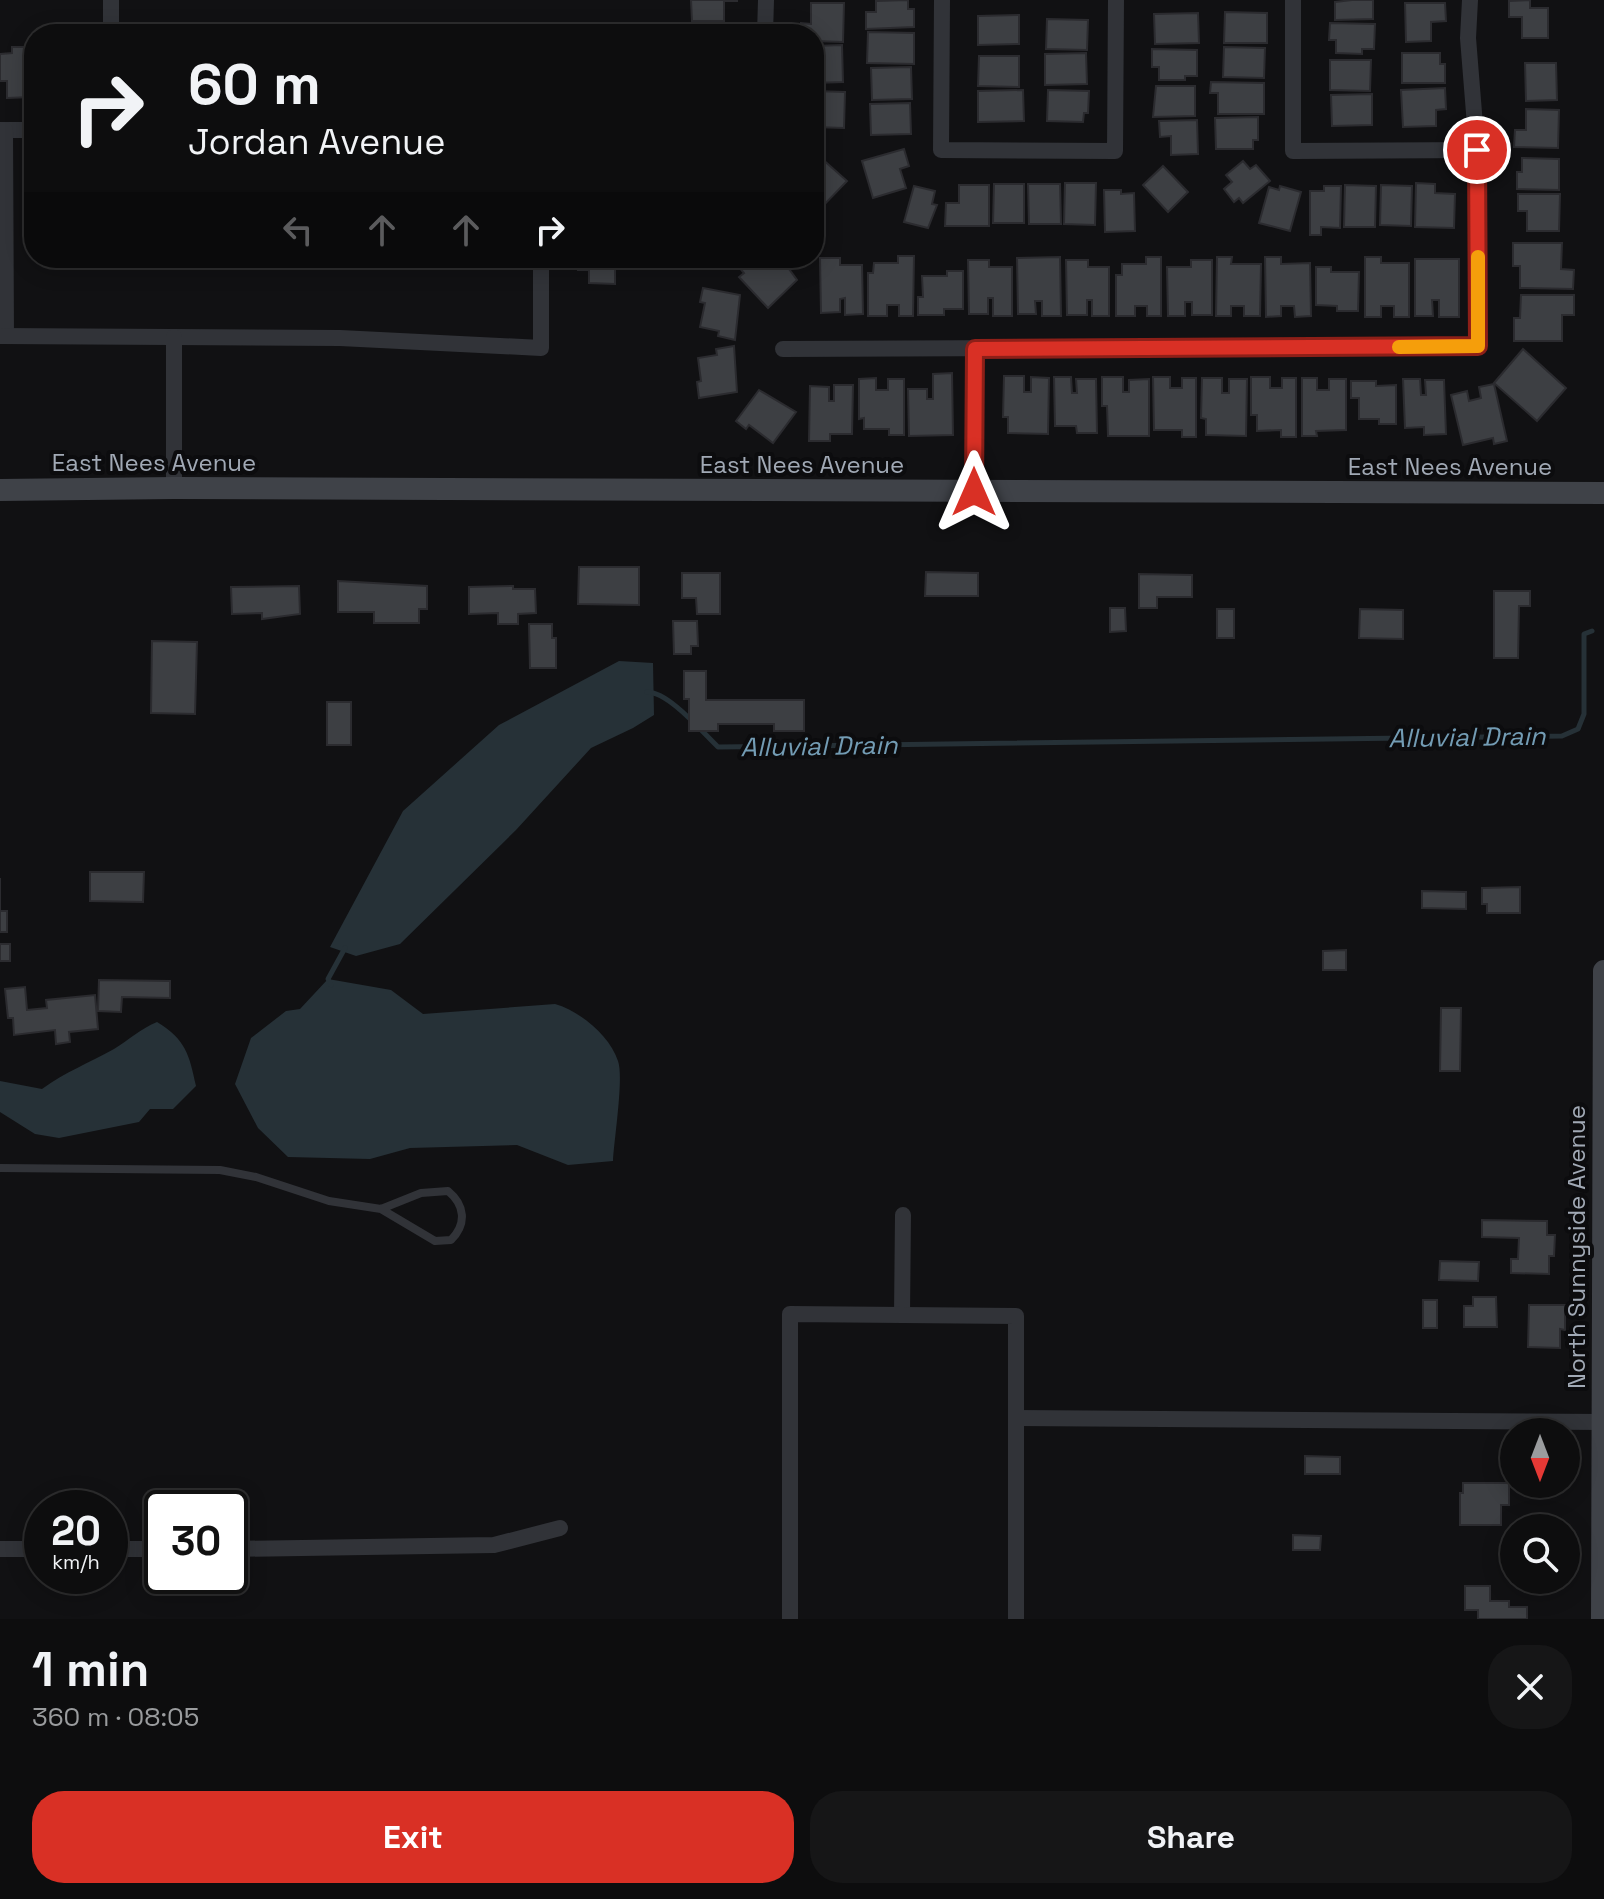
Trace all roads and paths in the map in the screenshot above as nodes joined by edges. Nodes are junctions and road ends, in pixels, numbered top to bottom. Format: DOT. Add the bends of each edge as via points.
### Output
graph roads {
  1 [pos="111,0"];
  2 [pos="766,0"];
  3 [pos="942,0"];
  4 [pos="1116,0"];
  5 [pos="1293,0"];
  6 [pos="1470,0"];
  7 [pos="111,24"];
  8 [pos="765,24"];
  9 [pos="2,130"];
  10 [pos="24,130"];
  11 [pos="1477,150"];
  12 [pos="541,268"];
  13 [pos="3,336"];
  14 [pos="174,337"];
  15 [pos="783,349"];
  16 [pos="975,349"];
  17 [pos="174,488"];
  18 [pos="0,490"];
  19 [pos="974,492"];
  20 [pos="1604,493"];
  21 [pos="1604,971"];
  22 [pos="0,1168"];
  23 [pos="1603,1195"];
  24 [pos="381,1209"];
  25 [pos="903,1215"];
  26 [pos="1604,1291"];
  27 [pos="902,1315"];
  28 [pos="1016,1418"];
  29 [pos="1603,1422"];
  30 [pos="560,1528"];
  31 [pos="0,1549"];
  32 [pos="24,1549"];
  33 [pos="248,1549"];
  34 [pos="790,1619"];
  35 [pos="1016,1619"];
  36 [pos="1602,1619"];
  1 -- 7 [label="street"];
  2 -- 8 [label="street"];
  3 -- 4 [label="street" via="941,150 1115,151"];
  5 -- 11 [label="street" via="1293,151"];
  6 -- 11 [label="street"];
  9 -- 10 [label="street"];
  9 -- 13 [label="street"];
  11 -- 16 [label="street" via="1478,346"];
  12 -- 14 [label="street" via="541,348"];
  13 -- 14 [label="street"];
  14 -- 17 [label="street"];
  15 -- 16 [label="street"];
  16 -- 19 [label="street"];
  17 -- 18 [label="main road, East Nees Avenue"];
  17 -- 19 [label="main road, East Nees Avenue"];
  19 -- 20 [label="main road, East Nees Avenue"];
  21 -- 23 [label="main road, North Sunnyside Avenue"];
  22 -- 24 [label="lane" via="220,1170 329,1201"];
  23 -- 26 [label="main road, North Sunnyside Avenue"];
  24 -- 24 [label="lane" via="435,1241 451,1240 461,1224 461,1206 448,1191 421,1193"];
  25 -- 27 [label="street"];
  26 -- 29 [label="main road, North Sunnyside Avenue"];
  27 -- 28 [label="street" via="1016,1316"];
  27 -- 34 [label="street" via="790,1314"];
  28 -- 29 [label="street"];
  28 -- 35 [label="street"];
  29 -- 36 [label="main road, North Sunnyside Avenue"];
  30 -- 33 [label="street" via="494,1545"];
  31 -- 32 [label="street"];
}
